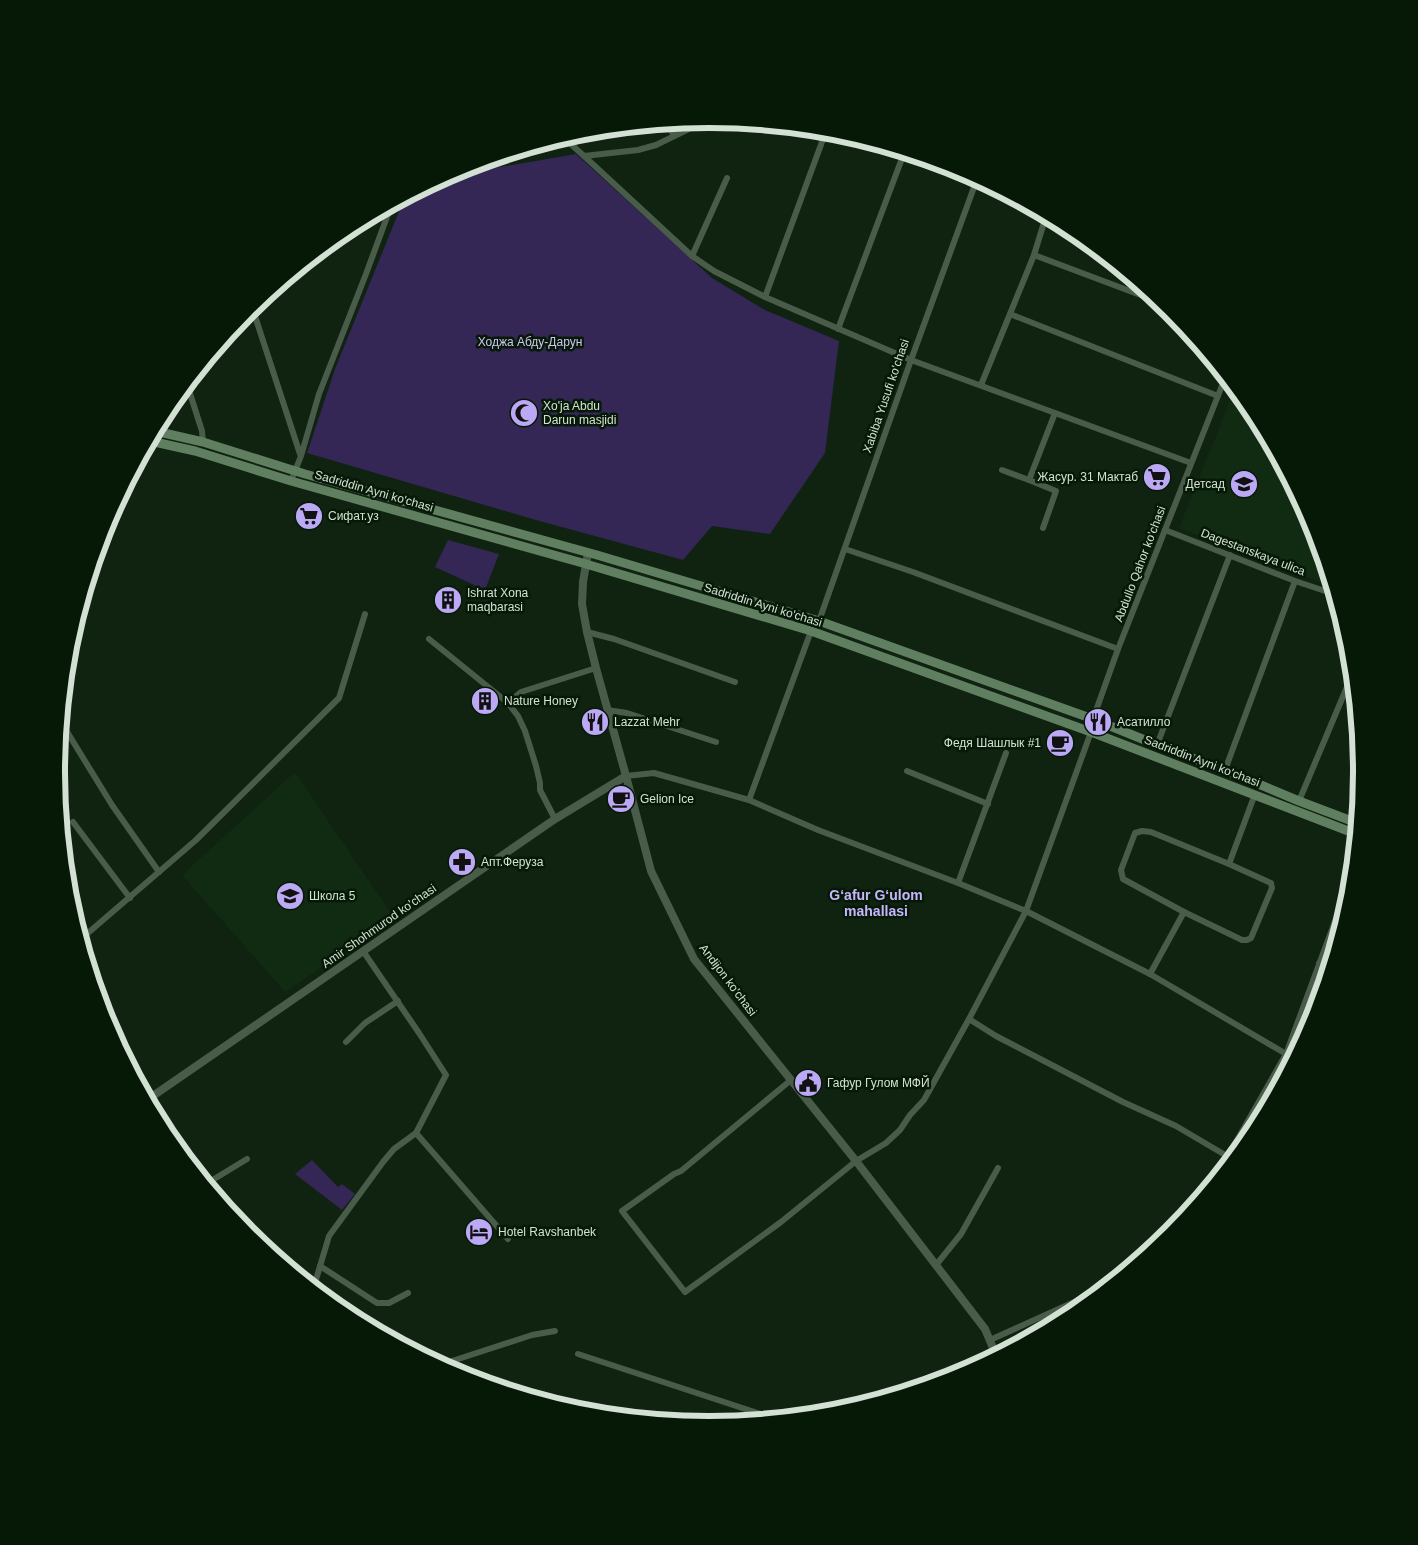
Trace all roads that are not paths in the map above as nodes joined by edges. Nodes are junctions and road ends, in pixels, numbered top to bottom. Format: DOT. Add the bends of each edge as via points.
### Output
graph roads {
  1 [pos="687,129"];
  2 [pos="671,130"];
  3 [pos="674,136"];
  4 [pos="823,139"];
  5 [pos="570,144"];
  6 [pos="584,156"];
  7 [pos="902,158"];
  8 [pos="726,178"];
  9 [pos="974,186"];
  10 [pos="388,215"];
  11 [pos="1044,223"];
  12 [pos="1034,255"];
  13 [pos="692,256"];
  14 [pos="1142,296"];
  15 [pos="765,297"];
  16 [pos="1010,314"];
  17 [pos="255,316"];
  18 [pos="838,328"];
  19 [pos="910,360"];
  20 [pos="1223,384"];
  21 [pos="981,385"];
  22 [pos="190,392"];
  23 [pos="1218,396"];
  24 [pos="1055,412"];
  25 [pos="162,433"];
  26 [pos="156,442"];
  27 [pos="203,442"];
  28 [pos="300,456"];
  29 [pos="1191,463"];
  30 [pos="1002,470"];
  31 [pos="294,471"];
  32 [pos="1029,480"];
  33 [pos="291,481"];
  34 [pos="1043,528"];
  35 [pos="1165,530"];
  36 [pos="845,550"];
  37 [pos="588,553"];
  38 [pos="1230,555"];
  39 [pos="586,564"];
  40 [pos="1295,580"];
  41 [pos="1327,591"];
  42 [pos="365,614"];
  43 [pos="819,621"];
  44 [pos="810,631"];
  45 [pos="587,632"];
  46 [pos="429,639"];
  47 [pos="1118,649"];
  48 [pos="596,668"];
  49 [pos="735,682"];
  50 [pos="1347,687"];
  51 [pos="508,703"];
  52 [pos="608,710"];
  53 [pos="1093,719"];
  54 [pos="66,730"];
  55 [pos="1091,732"];
  56 [pos="716,742"];
  57 [pos="1157,745"];
  58 [pos="1006,753"];
  59 [pos="907,770"];
  60 [pos="1225,770"];
  61 [pos="626,776"];
  62 [pos="1255,794"];
  63 [pos="749,800"];
  64 [pos="1299,801"];
  65 [pos="988,804"];
  66 [pos="555,819"];
  67 [pos="1351,821"];
  68 [pos="74,822"];
  69 [pos="1350,832"];
  70 [pos="1229,864"];
  71 [pos="159,872"];
  72 [pos="958,883"];
  73 [pos="130,898"];
  74 [pos="1026,911"];
  75 [pos="1184,912"];
  76 [pos="1333,929"];
  77 [pos="86,935"];
  78 [pos="363,951"];
  79 [pos="1319,962"];
  80 [pos="1324,964"];
  81 [pos="1150,974"];
  82 [pos="398,1001"];
  83 [pos="969,1019"];
  84 [pos="346,1042"];
  85 [pos="1286,1054"];
  86 [pos="791,1080"];
  87 [pos="153,1097"];
  88 [pos="1250,1121"];
  89 [pos="416,1133"];
  90 [pos="1226,1156"];
  91 [pos="247,1159"];
  92 [pos="856,1161"];
  93 [pos="998,1168"];
  94 [pos="211,1181"];
  95 [pos="508,1239"];
  96 [pos="936,1265"];
  97 [pos="320,1266"];
  98 [pos="315,1281"];
  99 [pos="408,1293"];
  100 [pos="1077,1301"];
  101 [pos="555,1331"];
  102 [pos="990,1340"];
  103 [pos="994,1350"];
  104 [pos="578,1354"];
  105 [pos="450,1362"];
  106 [pos="761,1414"];
  1 -- 3 [label="street"];
  2 -- 3 [label="street"];
  3 -- 6 [label="street" via="638,150"];
  4 -- 15 [label="street"];
  5 -- 6 [label="street"];
  6 -- 13 [label="street"];
  7 -- 18 [label="street"];
  8 -- 13 [label="street"];
  9 -- 19 [label="street, Xabiba Yusufi ko'chasi"];
  10 -- 28 [label="street" via="319,394"];
  11 -- 12 [label="street"];
  12 -- 14 [label="street"];
  12 -- 16 [label="street"];
  13 -- 15 [label="street"];
  15 -- 18 [label="street"];
  16 -- 21 [label="street"];
  16 -- 23 [label="street"];
  17 -- 28 [label="street"];
  18 -- 19 [label="street"];
  19 -- 21 [label="street"];
  19 -- 36 [label="street, Xabiba Yusufi ko'chasi"];
  20 -- 23 [label="street, Abdullo Qahor ko'chasi"];
  21 -- 24 [label="street"];
  22 -- 27 [label="street"];
  23 -- 29 [label="street, Abdullo Qahor ko'chasi"];
  24 -- 29 [label="street"];
  24 -- 32 [label="street"];
  25 -- 27 [label="main road, Sadriddin Ayni ko'chasi"];
  26 -- 33 [label="main road, Sadriddin Ayni ko'chasi"];
  27 -- 31 [label="main road, Sadriddin Ayni ko'chasi"];
  28 -- 31 [label="street"];
  29 -- 35 [label="street, Abdullo Qahor ko'chasi"];
  30 -- 32 [label="street"];
  31 -- 33 [label="street"];
  31 -- 37 [label="main road, Sadriddin Ayni ko'chasi"];
  32 -- 34 [label="street" via="1056,491"];
  33 -- 39 [label="main road, Sadriddin Ayni ko'chasi"];
  35 -- 38 [label="street, Dagestanskaya ulica"];
  35 -- 47 [label="street, Abdullo Qahor ko'chasi"];
  36 -- 43 [label="street, Xabiba Yusufi ko'chasi"];
  36 -- 47 [label="street" via="913,572"];
  37 -- 39 [label="street, Andijon ko'chasi"];
  37 -- 43 [label="main road, Sadriddin Ayni ko'chasi"];
  38 -- 40 [label="street, Dagestanskaya ulica"];
  38 -- 57 [label="street"];
  39 -- 44 [label="main road, Sadriddin Ayni ko'chasi"];
  39 -- 45 [label="street, Andijon ko'chasi" via="582,604"];
  40 -- 41 [label="street, Dagestanskaya ulica"];
  40 -- 60 [label="street"];
  42 -- 71 [label="street" via="338,698 196,840"];
  43 -- 53 [label="main road, Sadriddin Ayni ko'chasi"];
  44 -- 55 [label="main road, Sadriddin Ayni ko'chasi"];
  44 -- 63 [label="street"];
  45 -- 48 [label="street, Andijon ko'chasi"];
  45 -- 49 [label="street"];
  46 -- 51 [label="street"];
  47 -- 53 [label="street, Abdullo Qahor ko'chasi"];
  48 -- 51 [label="street" via="521,692"];
  48 -- 52 [label="street, Andijon ko'chasi"];
  50 -- 64 [label="street"];
  51 -- 66 [label="street" via="524,730 540,790"];
  52 -- 56 [label="street" via="627,713"];
  52 -- 61 [label="street, Andijon ko'chasi"];
  53 -- 55 [label="street, Abdullo Qahor ko'chasi"];
  53 -- 57 [label="main road, Sadriddin Ayni ko'chasi"];
  54 -- 71 [label="street" via="112,805"];
  55 -- 62 [label="main road, Sadriddin Ayni ko'chasi"];
  55 -- 74 [label="street, Abdullo Qahor ko'chasi"];
  57 -- 60 [label="main road, Sadriddin Ayni ko'chasi"];
  58 -- 65 [label="street"];
  59 -- 65 [label="street"];
  60 -- 64 [label="main road, Sadriddin Ayni ko'chasi"];
  61 -- 63 [label="street" via="654,773"];
  61 -- 66 [label="street, Amir Shohmurod ko'chasi"];
  61 -- 86 [label="street, Andijon ko'chasi" via="651,871 694,959"];
  62 -- 69 [label="main road, Sadriddin Ayni ko'chasi"];
  62 -- 70 [label="street"];
  63 -- 72 [label="street"];
  64 -- 67 [label="main road, Sadriddin Ayni ko'chasi"];
  65 -- 72 [label="street"];
  66 -- 78 [label="street, Amir Shohmurod ko'chasi"];
  68 -- 73 [label="street"];
  70 -- 75 [label="street" via="1271,883 1272,888 1251,938 1242,940"];
  70 -- 75 [label="street" via="1151,832 1135,833 1121,870 1123,879"];
  71 -- 73 [label="street"];
  72 -- 74 [label="street"];
  73 -- 77 [label="street"];
  74 -- 81 [label="street"];
  74 -- 83 [label="street, Abdullo Qahor ko'chasi"];
  75 -- 81 [label="street"];
  76 -- 79 [label="street"];
  78 -- 82 [label="street"];
  78 -- 87 [label="street, Amir Shohmurod ko'chasi"];
  79 -- 80 [label="street"];
  79 -- 85 [label="street"];
  81 -- 85 [label="street"];
  82 -- 84 [label="street" via="366,1023"];
  82 -- 89 [label="street" via="446,1075"];
  83 -- 90 [label="street" via="1123,1102 1176,1126"];
  83 -- 92 [label="street, Abdullo Qahor ko'chasi" via="924,1100 886,1143"];
  85 -- 88 [label="street"];
  86 -- 92 [label="street, Andijon ko'chasi"];
  86 -- 92 [label="street, Abdullo Qahor ko'chasi" via="681,1171 622,1211 685,1292 781,1222"];
  89 -- 95 [label="street"];
  89 -- 97 [label="street" via="394,1149 329,1236"];
  91 -- 94 [label="street"];
  92 -- 96 [label="street, Andijon ko'chasi"];
  93 -- 96 [label="street" via="961,1234"];
  96 -- 102 [label="street, Andijon ko'chasi"];
  97 -- 98 [label="street"];
  97 -- 99 [label="street" via="377,1303 389,1303"];
  100 -- 102 [label="street"];
  101 -- 105 [label="street" via="532,1334"];
  102 -- 103 [label="street, Andijon ko'chasi"];
  104 -- 106 [label="street"];
}
